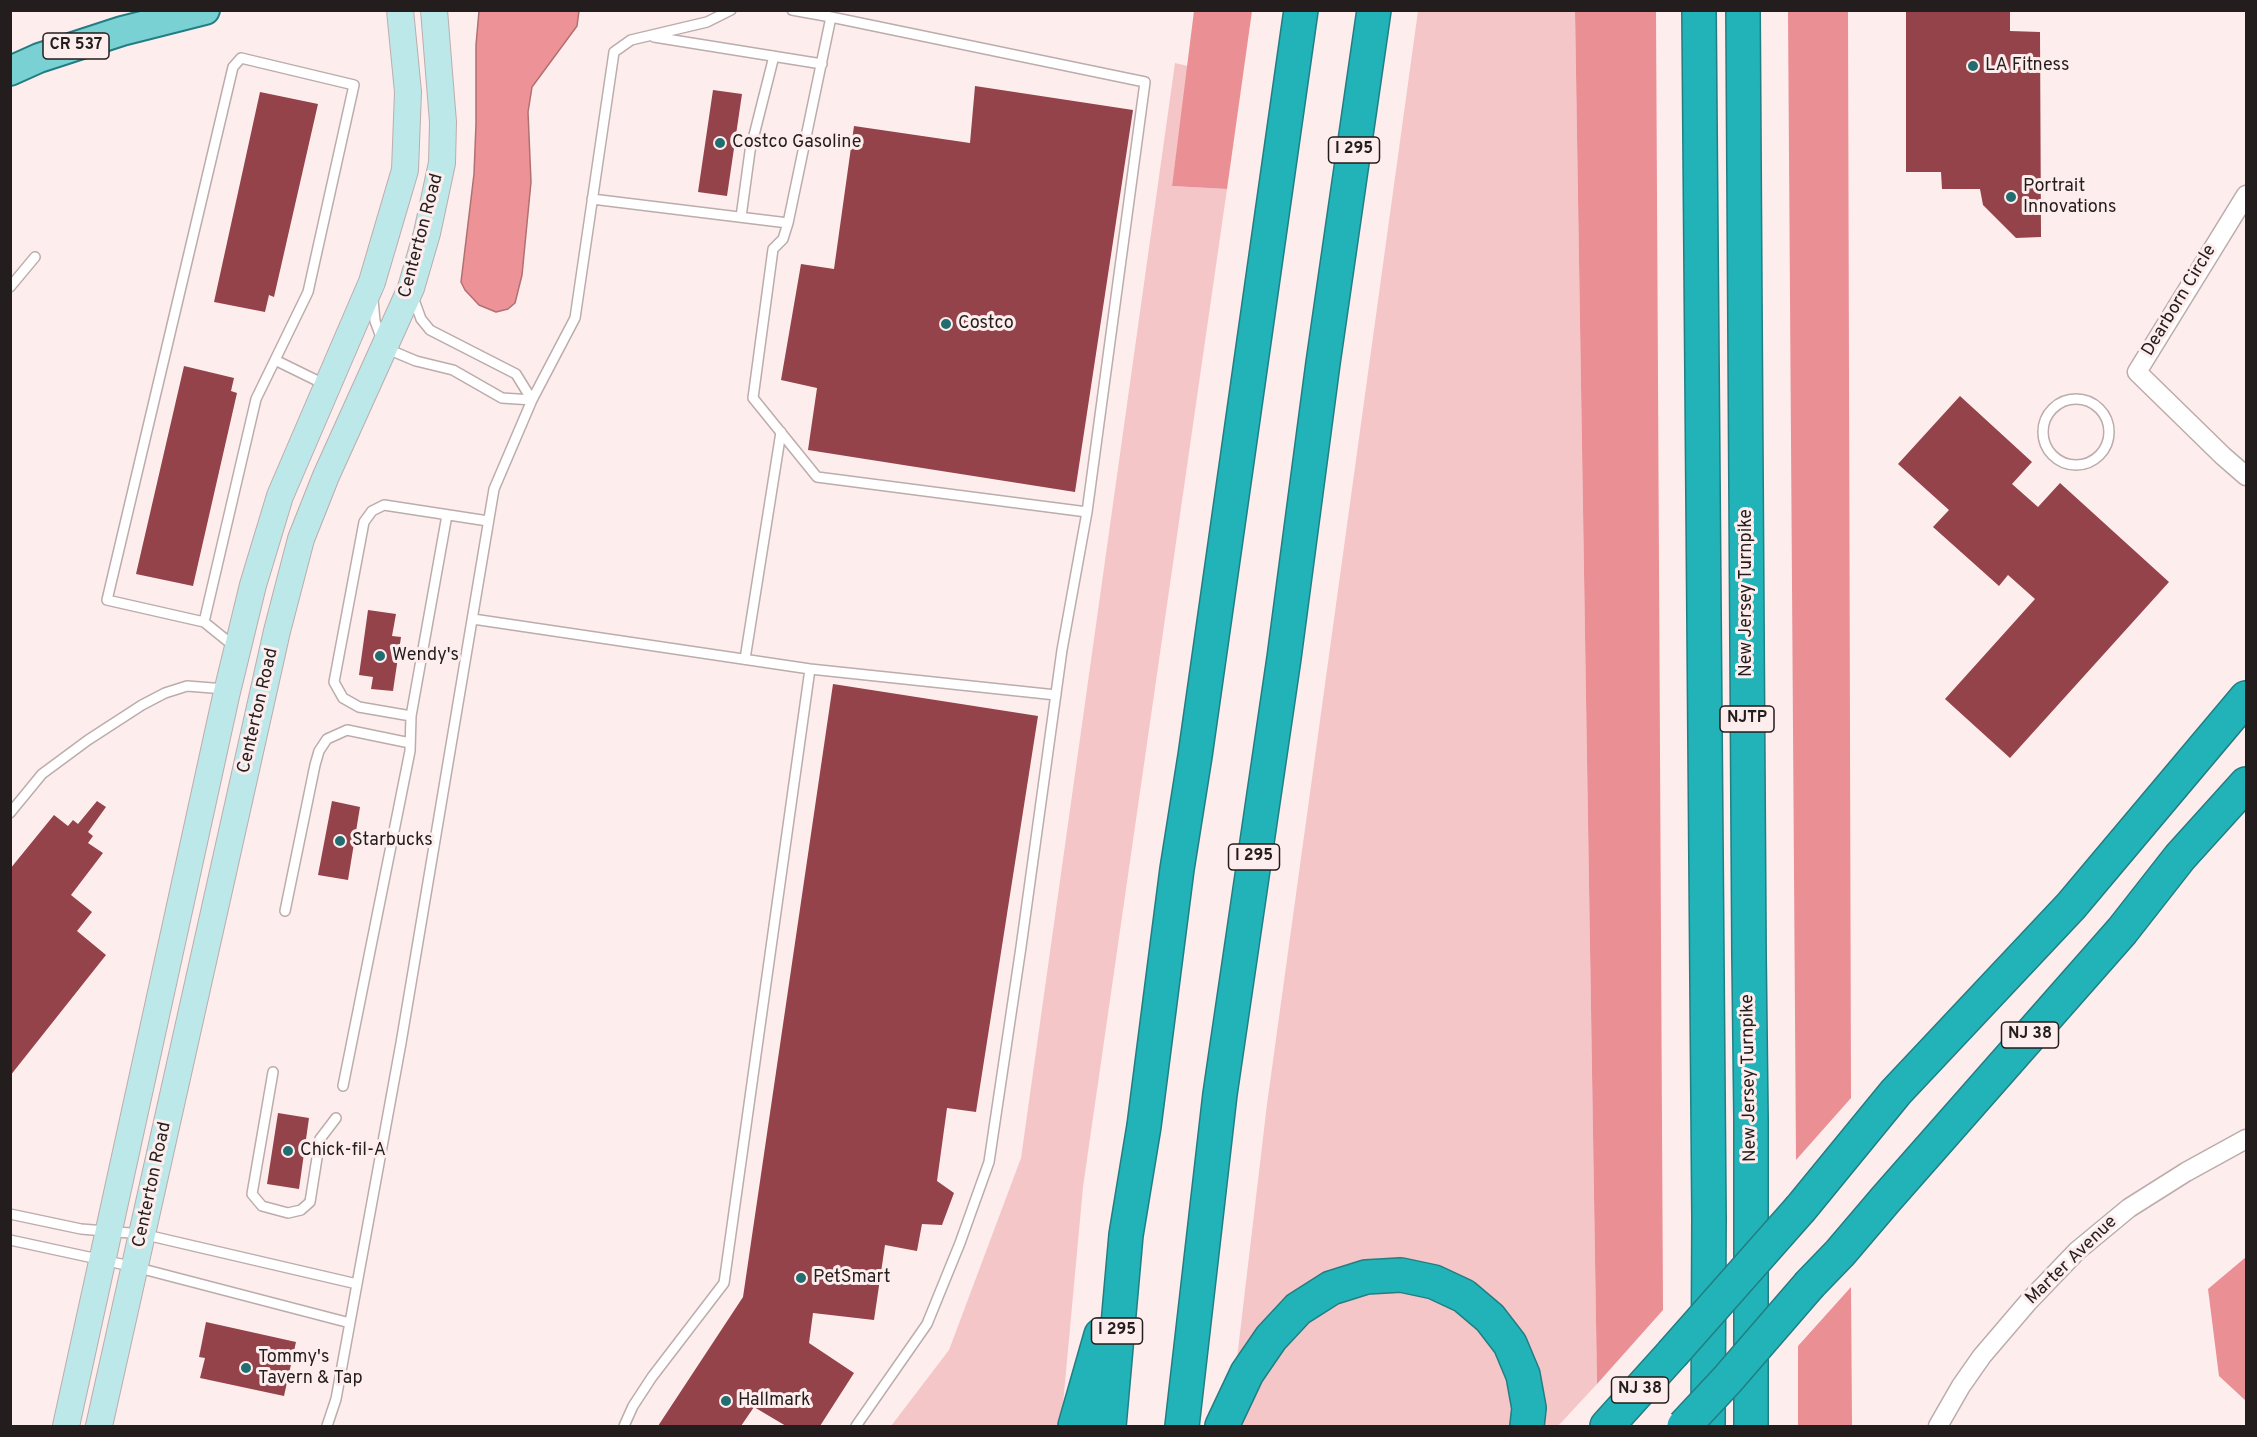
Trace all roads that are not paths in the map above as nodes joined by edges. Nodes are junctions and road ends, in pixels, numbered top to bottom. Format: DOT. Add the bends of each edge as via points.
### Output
graph roads {
  1 [pos="205,10"];
  2 [pos="400,10"];
  3 [pos="434,10"];
  4 [pos="731,10"];
  5 [pos="792,10"];
  6 [pos="1301,10"];
  7 [pos="1374,10"];
  8 [pos="1699,10"];
  9 [pos="1743,10"];
  10 [pos="831,17"];
  11 [pos="649,36"];
  12 [pos="774,56"];
  13 [pos="822,64"];
  14 [pos="10,71"];
  15 [pos="2247,195"];
  16 [pos="592,199"];
  17 [pos="741,217"];
  18 [pos="788,223"];
  19 [pos="35,257"];
  20 [pos="372,282"];
  21 [pos="10,287"];
  22 [pos="411,288"];
  23 [pos="385,348"];
  24 [pos="275,360"];
  25 [pos="328,386"];
  26 [pos="532,400"];
  27 [pos="2060,403"];
  28 [pos="781,432"];
  29 [pos="2247,476"];
  30 [pos="1087,512"];
  31 [pos="447,515"];
  32 [pos="489,521"];
  33 [pos="301,539"];
  34 [pos="472,619"];
  35 [pos="204,622"];
  36 [pos="237,649"];
  37 [pos="745,659"];
  38 [pos="810,669"];
  39 [pos="228,689"];
  40 [pos="1056,695"];
  41 [pos="2247,698"];
  42 [pos="411,716"];
  43 [pos="410,742"];
  44 [pos="2247,784"];
  45 [pos="10,813"];
  46 [pos="285,910"];
  47 [pos="273,1072"];
  48 [pos="343,1086"];
  49 [pos="336,1118"];
  50 [pos="2247,1139"];
  51 [pos="10,1215"];
  52 [pos="108,1231"];
  53 [pos="142,1234"];
  54 [pos="1126,1235"];
  55 [pos="10,1240"];
  56 [pos="102,1259"];
  57 [pos="135,1267"];
  58 [pos="357,1284"];
  59 [pos="350,1323"];
  60 [pos="66,1426"];
  61 [pos="99,1426"];
  62 [pos="327,1426"];
  63 [pos="624,1426"];
  64 [pos="856,1426"];
  65 [pos="1075,1426"];
  66 [pos="1108,1426"];
  67 [pos="1182,1426"];
  68 [pos="1222,1426"];
  69 [pos="1527,1426"];
  70 [pos="1607,1426"];
  71 [pos="1684,1426"];
  72 [pos="1708,1426"];
  73 [pos="1751,1426"];
  74 [pos="1938,1426"];
  1 -- 14 [label="main road, CR 537" via="122,31"];
  2 -- 20 [label="main road, Centerton Road" via="408,92 405,170"];
  3 -- 22 [label="main road, Centerton Road" via="443,122 442,163"];
  4 -- 11 [label="lane" via="707,22"];
  5 -- 10 [label="lane"];
  6 -- 54 [label="highway, I 295"];
  7 -- 67 [label="highway, I 295" via="1220,1094"];
  8 -- 72 [label="highway, NJTP"];
  9 -- 73 [label="highway, New Jersey Turnpike / NJTP"];
  10 -- 13 [label="lane"];
  10 -- 30 [label="lane" via="1145,82"];
  11 -- 12 [label="lane"];
  11 -- 16 [label="lane" via="631,40 614,51"];
  12 -- 13 [label="lane"];
  12 -- 17 [label="lane" via="750,151"];
  13 -- 18 [label="lane"];
  15 -- 29 [label="street, Dearborn Circle" via="2137,372"];
  16 -- 17 [label="lane"];
  16 -- 26 [label="lane" via="575,318"];
  17 -- 18 [label="lane"];
  18 -- 28 [label="lane" via="783,240 773,249 753,398"];
  19 -- 21 [label="lane"];
  20 -- 23 [label="lane" via="375,321"];
  20 -- 25 [label="main road, Centerton Road"];
  22 -- 23 [label="main road, Centerton Road"];
  22 -- 26 [label="lane" via="414,306 430,330 516,374"];
  23 -- 26 [label="lane" via="453,370 502,398"];
  23 -- 33 [label="main road, Centerton Road"];
  24 -- 25 [label="lane"];
  24 -- 35 [label="lane" via="256,399"];
  24 -- 35 [label="lane" via="308,292 354,85 241,58 232,67 107,600"];
  25 -- 33 [label="main road" via="336,413 300,500"];
  25 -- 36 [label="main road, Centerton Road" via="280,496"];
  26 -- 32 [label="lane" via="494,489"];
  27 -- 27 [label="lane" via="2046,419 2044,441 2056,458 2076,465 2087,464 2104,450 2109,440 2107,418 2092,402 2070,399"];
  28 -- 30 [label="lane" via="817,477"];
  28 -- 37 [label="lane"];
  30 -- 40 [label="lane"];
  31 -- 32 [label="lane"];
  31 -- 42 [label="lane"];
  31 -- 42 [label="lane" via="384,505 372,511 364,522 345,616 334,682 343,698 359,707"];
  32 -- 34 [label="lane"];
  33 -- 53 [label="main road, Centerton Road" via="274,643"];
  34 -- 37 [label="lane"];
  34 -- 58 [label="lane"];
  35 -- 36 [label="lane"];
  36 -- 39 [label="main road, Centerton Road"];
  37 -- 38 [label="lane"];
  38 -- 40 [label="lane"];
  38 -- 63 [label="lane" via="724,1283 652,1377"];
  39 -- 45 [label="lane" via="187,686 142,705 42,774"];
  39 -- 52 [label="main road, Centerton Road"];
  40 -- 64 [label="lane" via="989,1162 927,1324"];
  41 -- 70 [label="highway, NJ 38, bridge" via="2070,906 1896,1092 1802,1208"];
  42 -- 43 [label="lane"];
  43 -- 46 [label="lane" via="347,730 327,739 319,751"];
  43 -- 48 [label="lane"];
  44 -- 71 [label="highway, NJ 38, bridge" via="2180,857 2122,932"];
  47 -- 49 [label="lane" via="252,1194 262,1206 288,1213 301,1210 309,1202 320,1139"];
  50 -- 74 [label="street, Marter Avenue" via="2139,1201 2077,1251 1982,1356"];
  51 -- 52 [label="lane"];
  52 -- 53 [label="lane"];
  52 -- 56 [label="main road, Centerton Road"];
  53 -- 57 [label="main road, Centerton Road"];
  53 -- 58 [label="lane"];
  54 -- 65 [label="highway"];
  54 -- 66 [label="highway, I 295"];
  55 -- 56 [label="lane"];
  56 -- 57 [label="lane"];
  56 -- 60 [label="main road, Centerton Road"];
  57 -- 59 [label="lane"];
  57 -- 61 [label="main road, Centerton Road"];
  58 -- 59 [label="lane"];
  59 -- 62 [label="lane" via="334,1409"];
  68 -- 69 [label="highway" via="1247,1373 1298,1308 1331,1288 1366,1277 1401,1275 1434,1282 1464,1296 1490,1318 1510,1344 1523,1375 1529,1408"];
}
